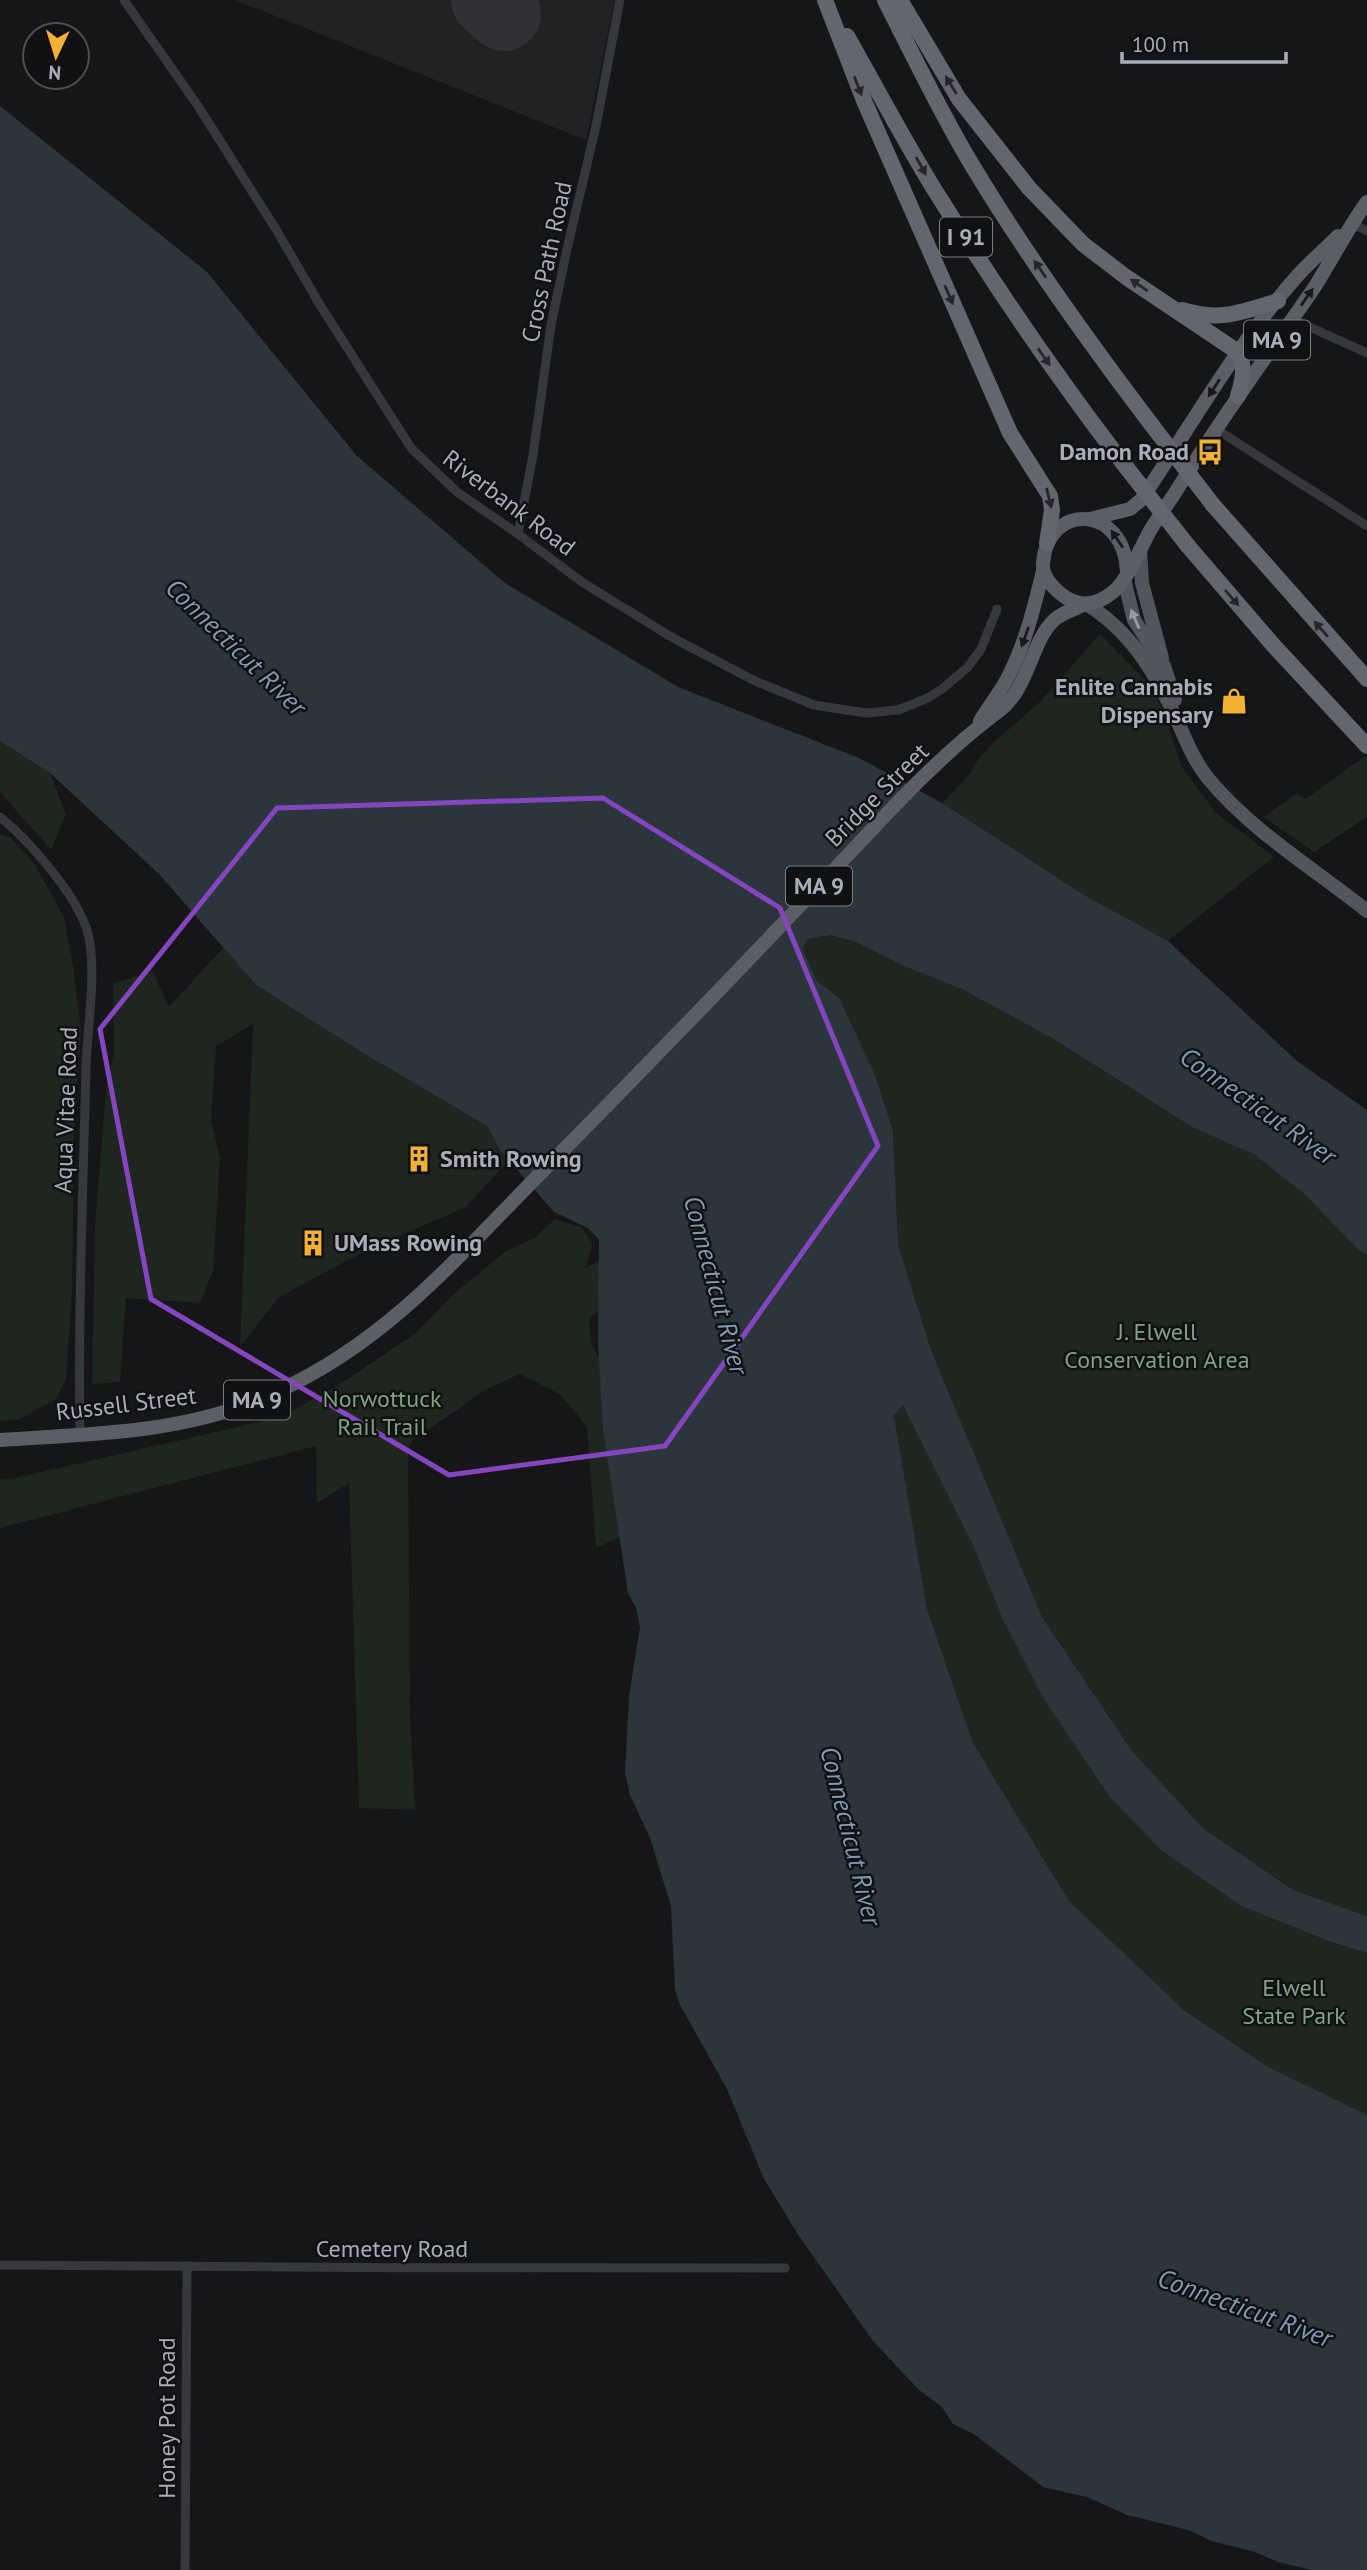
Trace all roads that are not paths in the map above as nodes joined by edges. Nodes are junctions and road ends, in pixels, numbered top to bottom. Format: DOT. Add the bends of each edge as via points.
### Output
graph roads {
  1 [pos="124,0"];
  2 [pos="620,0"];
  3 [pos="826,0"];
  4 [pos="885,0"];
  5 [pos="900,0"];
  6 [pos="1367,202"];
  7 [pos="1351,223"];
  8 [pos="1367,231"];
  9 [pos="1278,301"];
  10 [pos="1168,306"];
  11 [pos="1292,319"];
  12 [pos="1238,352"];
  13 [pos="1367,353"];
  14 [pos="1238,396"];
  15 [pos="1216,429"];
  16 [pos="1089,519"];
  17 [pos="1367,526"];
  18 [pos="518,534"];
  19 [pos="1047,543"];
  20 [pos="1140,550"];
  21 [pos="1043,571"];
  22 [pos="1125,575"];
  23 [pos="1086,604"];
  24 [pos="998,609"];
  25 [pos="1164,666"];
  26 [pos="1367,680"];
  27 [pos="1180,726"];
  28 [pos="976,728"];
  29 [pos="1365,744"];
  30 [pos="0,817"];
  31 [pos="1367,911"];
  32 [pos="666,1046"];
  33 [pos="80,1434"];
  34 [pos="0,1440"];
  35 [pos="0,2265"];
  36 [pos="187,2266"];
  37 [pos="785,2268"];
  38 [pos="185,2570"];
  1 -- 18 [label="street, Riverbank Road" via="198,106 411,448 457,492"];
  2 -- 18 [label="street, Cross Path Road" via="551,325"];
  3 -- 19 [label="highway, one-way" via="864,103 1010,433 1050,496"];
  3 -- 29 [label="highway, I 91, one-way, bridge" via="933,188 1033,341 1188,545"];
  26 -- 4 [label="highway, I 91, one-way, bridge" via="1213,505 1050,283 957,138"];
  10 -- 5 [label="highway, one-way" via="1083,244 1028,188 959,99"];
  6 -- 7 [label="highway, MA 9"];
  7 -- 8 [label="street"];
  7 -- 9 [label="highway, MA 9"];
  11 -- 7 [label="highway, MA 9, one-way"];
  9 -- 10 [label="highway" via="1224,316"];
  9 -- 12 [label="highway, MA 9"];
  10 -- 12 [label="highway"];
  11 -- 13 [label="street"];
  11 -- 14 [label="highway, MA 9"];
  12 -- 14 [label="highway" via="1244,370"];
  12 -- 16 [label="highway, MA 9, one-way" via="1141,499 1130,509"];
  14 -- 15 [label="highway, MA 9"];
  15 -- 17 [label="street"];
  15 -- 20 [label="highway, MA 9"];
  16 -- 19 [label="highway" via="1061,527"];
  22 -- 16 [label="highway, one-way" via="1118,538 1105,525"];
  18 -- 24 [label="street, Riverbank Road" via="582,582 673,638 777,692 832,710 882,712 928,698 968,667"];
  19 -- 21 [label="highway"];
  20 -- 22 [label="highway, MA 9"];
  20 -- 25 [label="main road" via="1142,583"];
  21 -- 23 [label="highway" via="1058,592"];
  21 -- 28 [label="highway, Bridge Street / MA 9, one-way" via="1014,665"];
  22 -- 23 [label="highway" via="1102,600"];
  25 -- 22 [label="main road, one-way" via="1134,620"];
  23 -- 27 [label="main road" via="1107,616 1129,639 1164,691"];
  23 -- 28 [label="highway, Bridge Street / MA 9" via="1050,625 1015,694"];
  25 -- 27 [label="main road"];
  27 -- 31 [label="main road" via="1193,760 1224,797"];
  28 -- 32 [label="highway, Bridge Street / MA 9"];
  30 -- 33 [label="street, Aqua Vitae Road" via="65,888 90,942"];
  32 -- 33 [label="highway, Russell Street / MA 9" via="466,1250 370,1338 277,1391 216,1415 176,1425"];
  33 -- 34 [label="highway, Russell Street / MA 9"];
  35 -- 36 [label="street, Cemetery Road"];
  36 -- 37 [label="street, Cemetery Road"];
  36 -- 38 [label="street, Honey Pot Road"];
}
